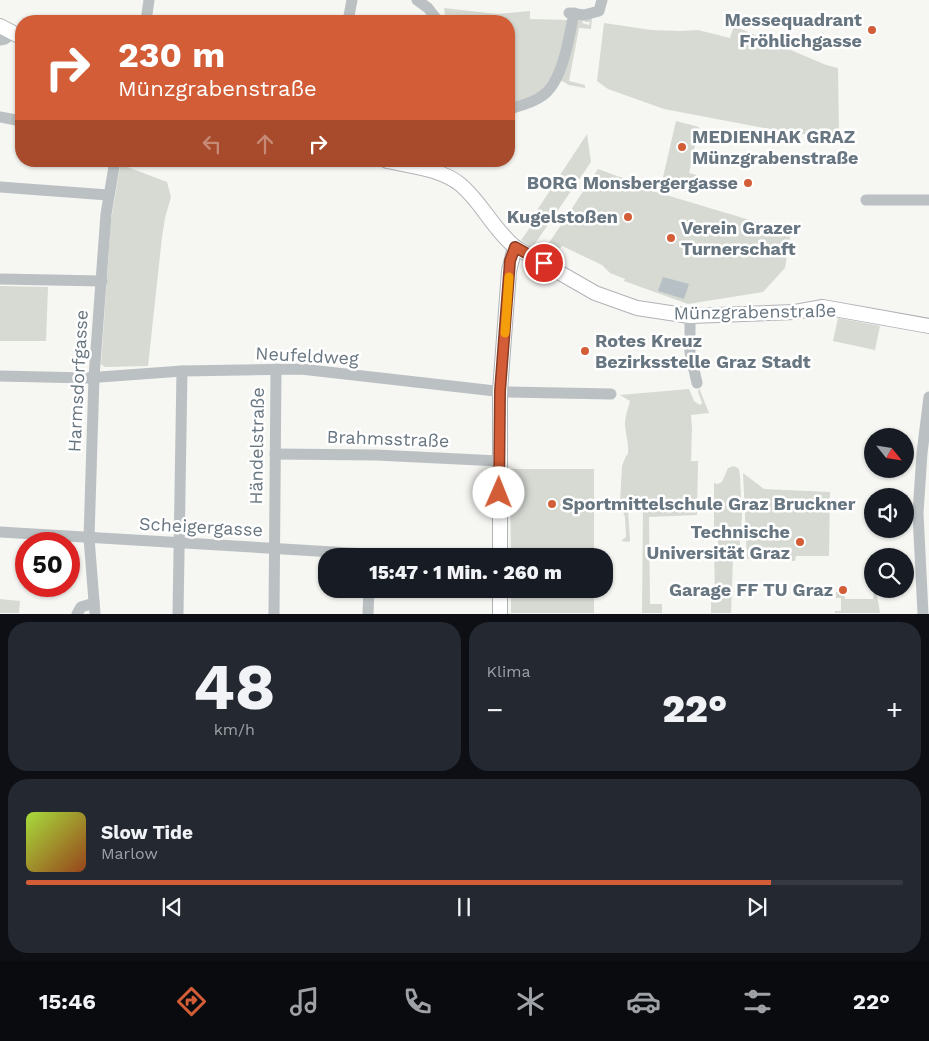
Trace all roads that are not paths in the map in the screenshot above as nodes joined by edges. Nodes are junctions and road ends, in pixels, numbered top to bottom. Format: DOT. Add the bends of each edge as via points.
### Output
graph roads {
  1 [pos="149,0"];
  2 [pos="352,0"];
  3 [pos="416,0"];
  4 [pos="602,0"];
  5 [pos="147,15"];
  6 [pos="349,15"];
  7 [pos="433,15"];
  8 [pos="0,26"];
  9 [pos="15,34"];
  10 [pos="15,36"];
  11 [pos="0,40"];
  12 [pos="515,107"];
  13 [pos="0,117"];
  14 [pos="15,120"];
  15 [pos="114,167"];
  16 [pos="428,167"];
  17 [pos="0,187"];
  18 [pos="108,195"];
  19 [pos="866,200"];
  20 [pos="929,200"];
  21 [pos="515,247"];
  22 [pos="0,279"];
  23 [pos="102,281"];
  24 [pos="690,316"];
  25 [pos="929,326"];
  26 [pos="276,369"];
  27 [pos="182,371"];
  28 [pos="0,376"];
  29 [pos="94,377"];
  30 [pos="697,383"];
  31 [pos="500,391"];
  32 [pos="611,394"];
  33 [pos="929,397"];
  34 [pos="275,454"];
  35 [pos="925,454"];
  36 [pos="499,461"];
  37 [pos="0,532"];
  38 [pos="89,538"];
  39 [pos="178,543"];
  40 [pos="274,548"];
  41 [pos="500,548"];
  42 [pos="318,551"];
  43 [pos="368,598"];
  44 [pos="500,598"];
  45 [pos="94,608"];
  46 [pos="77,614"];
  47 [pos="178,614"];
  48 [pos="274,614"];
  49 [pos="368,614"];
  50 [pos="500,614"];
  51 [pos="923,614"];
  1 -- 5 [label="street"];
  2 -- 6 [label="street"];
  3 -- 7 [label="street"];
  4 -- 12 [label="street" via="599,11 572,15 570,38 551,87 542,96"];
  8 -- 9 [label="main road"];
  10 -- 11 [label="street"];
  13 -- 14 [label="street"];
  15 -- 18 [label="street, Harmsdorfgasse"];
  16 -- 21 [label="main road, Münzgrabenstraße" via="460,184"];
  17 -- 18 [label="street"];
  18 -- 23 [label="street, Harmsdorfgasse"];
  19 -- 20 [label="street"];
  21 -- 24 [label="main road, Münzgrabenstraße" via="595,293 637,308"];
  21 -- 31 [label="main road" via="509,271"];
  22 -- 23 [label="street"];
  23 -- 29 [label="street, Harmsdorfgasse"];
  24 -- 25 [label="main road, Münzgrabenstraße" via="795,312 823,307"];
  24 -- 30 [label="street" via="690,352"];
  26 -- 27 [label="street, Neufeldweg"];
  26 -- 31 [label="street, Neufeldweg"];
  26 -- 34 [label="street, Händelstraße"];
  27 -- 29 [label="street, Neufeldweg"];
  27 -- 39 [label="street"];
  28 -- 29 [label="street, Neufeldweg"];
  29 -- 38 [label="street, Harmsdorfgasse"];
  31 -- 32 [label="street, Neufeldweg"];
  31 -- 36 [label="main road"];
  33 -- 35 [label="street"];
  34 -- 36 [label="street, Brahmsstraße"];
  34 -- 40 [label="street, Händelstraße"];
  35 -- 51 [label="street" via="918,513"];
  36 -- 41 [label="main road"];
  37 -- 38 [label="street, Scheigergasse"];
  38 -- 39 [label="street, Scheigergasse"];
  38 -- 45 [label="street, Harmsdorfgasse"];
  39 -- 40 [label="street, Scheigergasse"];
  39 -- 47 [label="street"];
  40 -- 42 [label="street, Scheigergasse"];
  40 -- 48 [label="street, Händelstraße"];
  43 -- 49 [label="street"];
  44 -- 50 [label="main road"];
  45 -- 46 [label="street, Harmsdorfgasse" via="81,606"];
}
